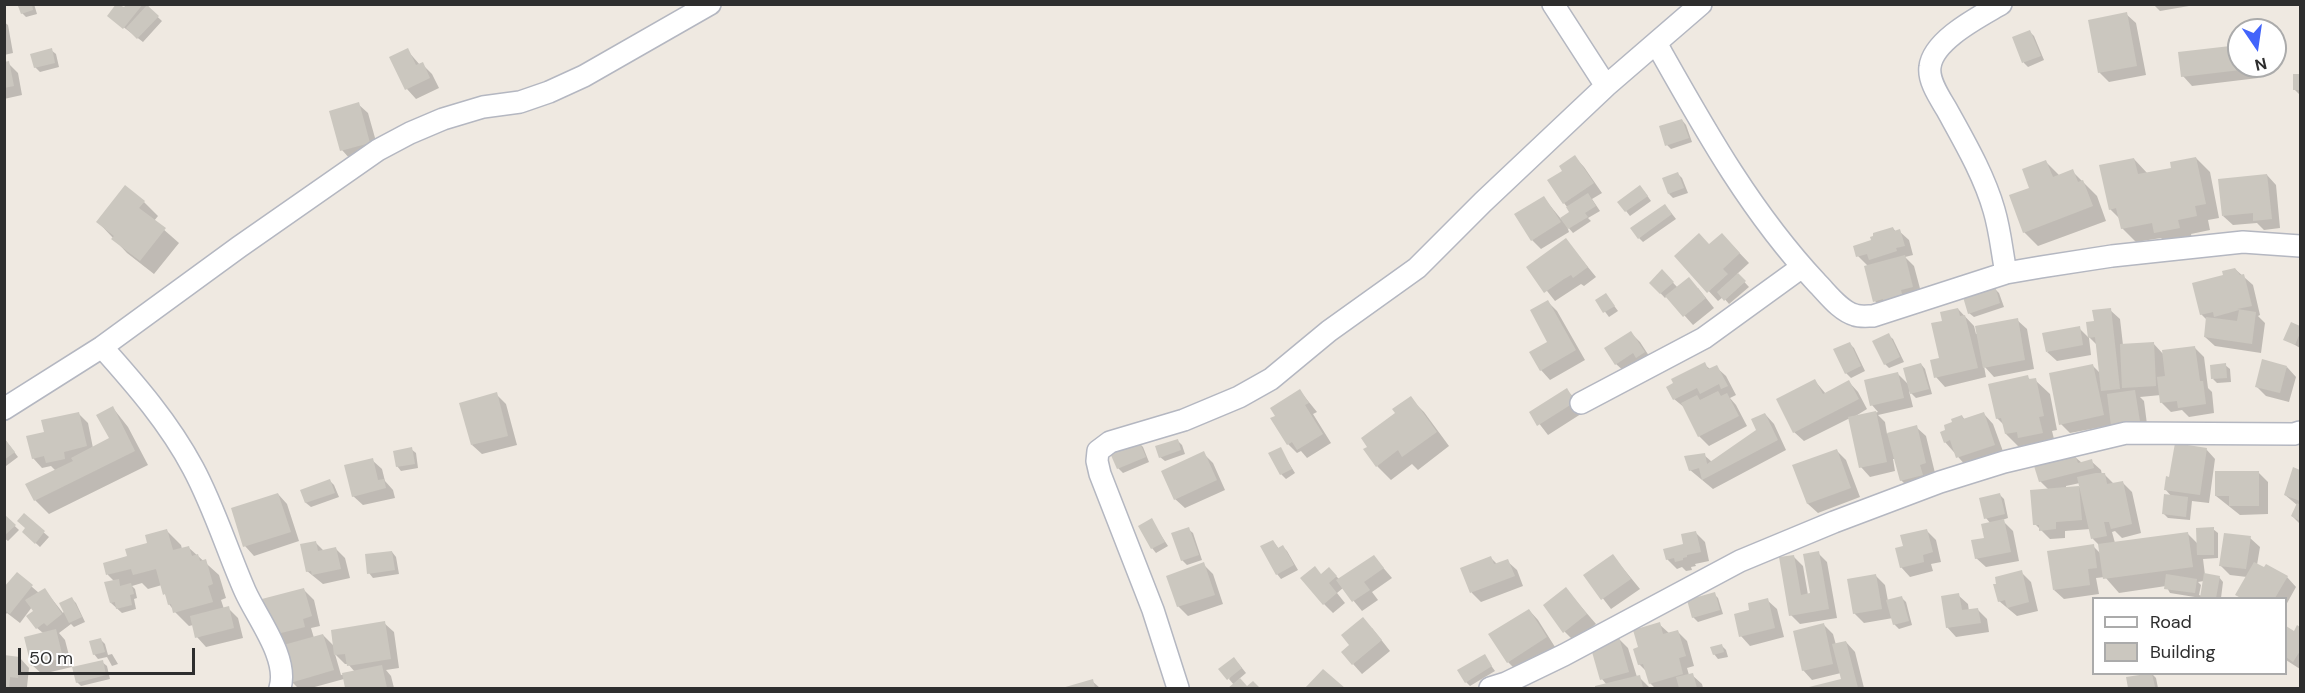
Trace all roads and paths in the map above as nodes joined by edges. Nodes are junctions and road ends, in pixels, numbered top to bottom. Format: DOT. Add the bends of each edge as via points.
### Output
graph roads {
  1 [pos="710,4"];
  2 [pos="1553,4"];
  3 [pos="1701,4"];
  4 [pos="2001,4"];
  5 [pos="1656,43"];
  6 [pos="1606,86"];
  7 [pos="2301,246"];
  8 [pos="1802,267"];
  9 [pos="2006,273"];
  10 [pos="102,347"];
  11 [pos="1581,403"];
  12 [pos="4,409"];
  13 [pos="2301,432"];
  14 [pos="280,688"];
  15 [pos="1178,688"];
  16 [pos="1490,688"];
  1 -- 10 [label="street" via="549,92 443,119 378,150"];
  2 -- 6 [label="street"];
  3 -- 5 [label="street"];
  4 -- 9 [label="street" via="1944,43 1930,69 1932,82 1965,143 1994,210"];
  5 -- 6 [label="street"];
  5 -- 8 [label="street" via="1719,154"];
  6 -- 15 [label="street" via="1417,268 1329,330 1271,379 1184,420 1110,442 1098,452 1100,474 1154,610"];
  7 -- 9 [label="street" via="2243,242 2112,256"];
  8 -- 9 [label="street" via="1834,301 1854,315 1873,316"];
  8 -- 11 [label="street" via="1704,338"];
  10 -- 12 [label="street"];
  10 -- 14 [label="street" via="143,392 193,468 245,592 278,657"];
  13 -- 16 [label="street" via="2126,433 2004,462 1834,522 1740,561 1564,655"];
}
